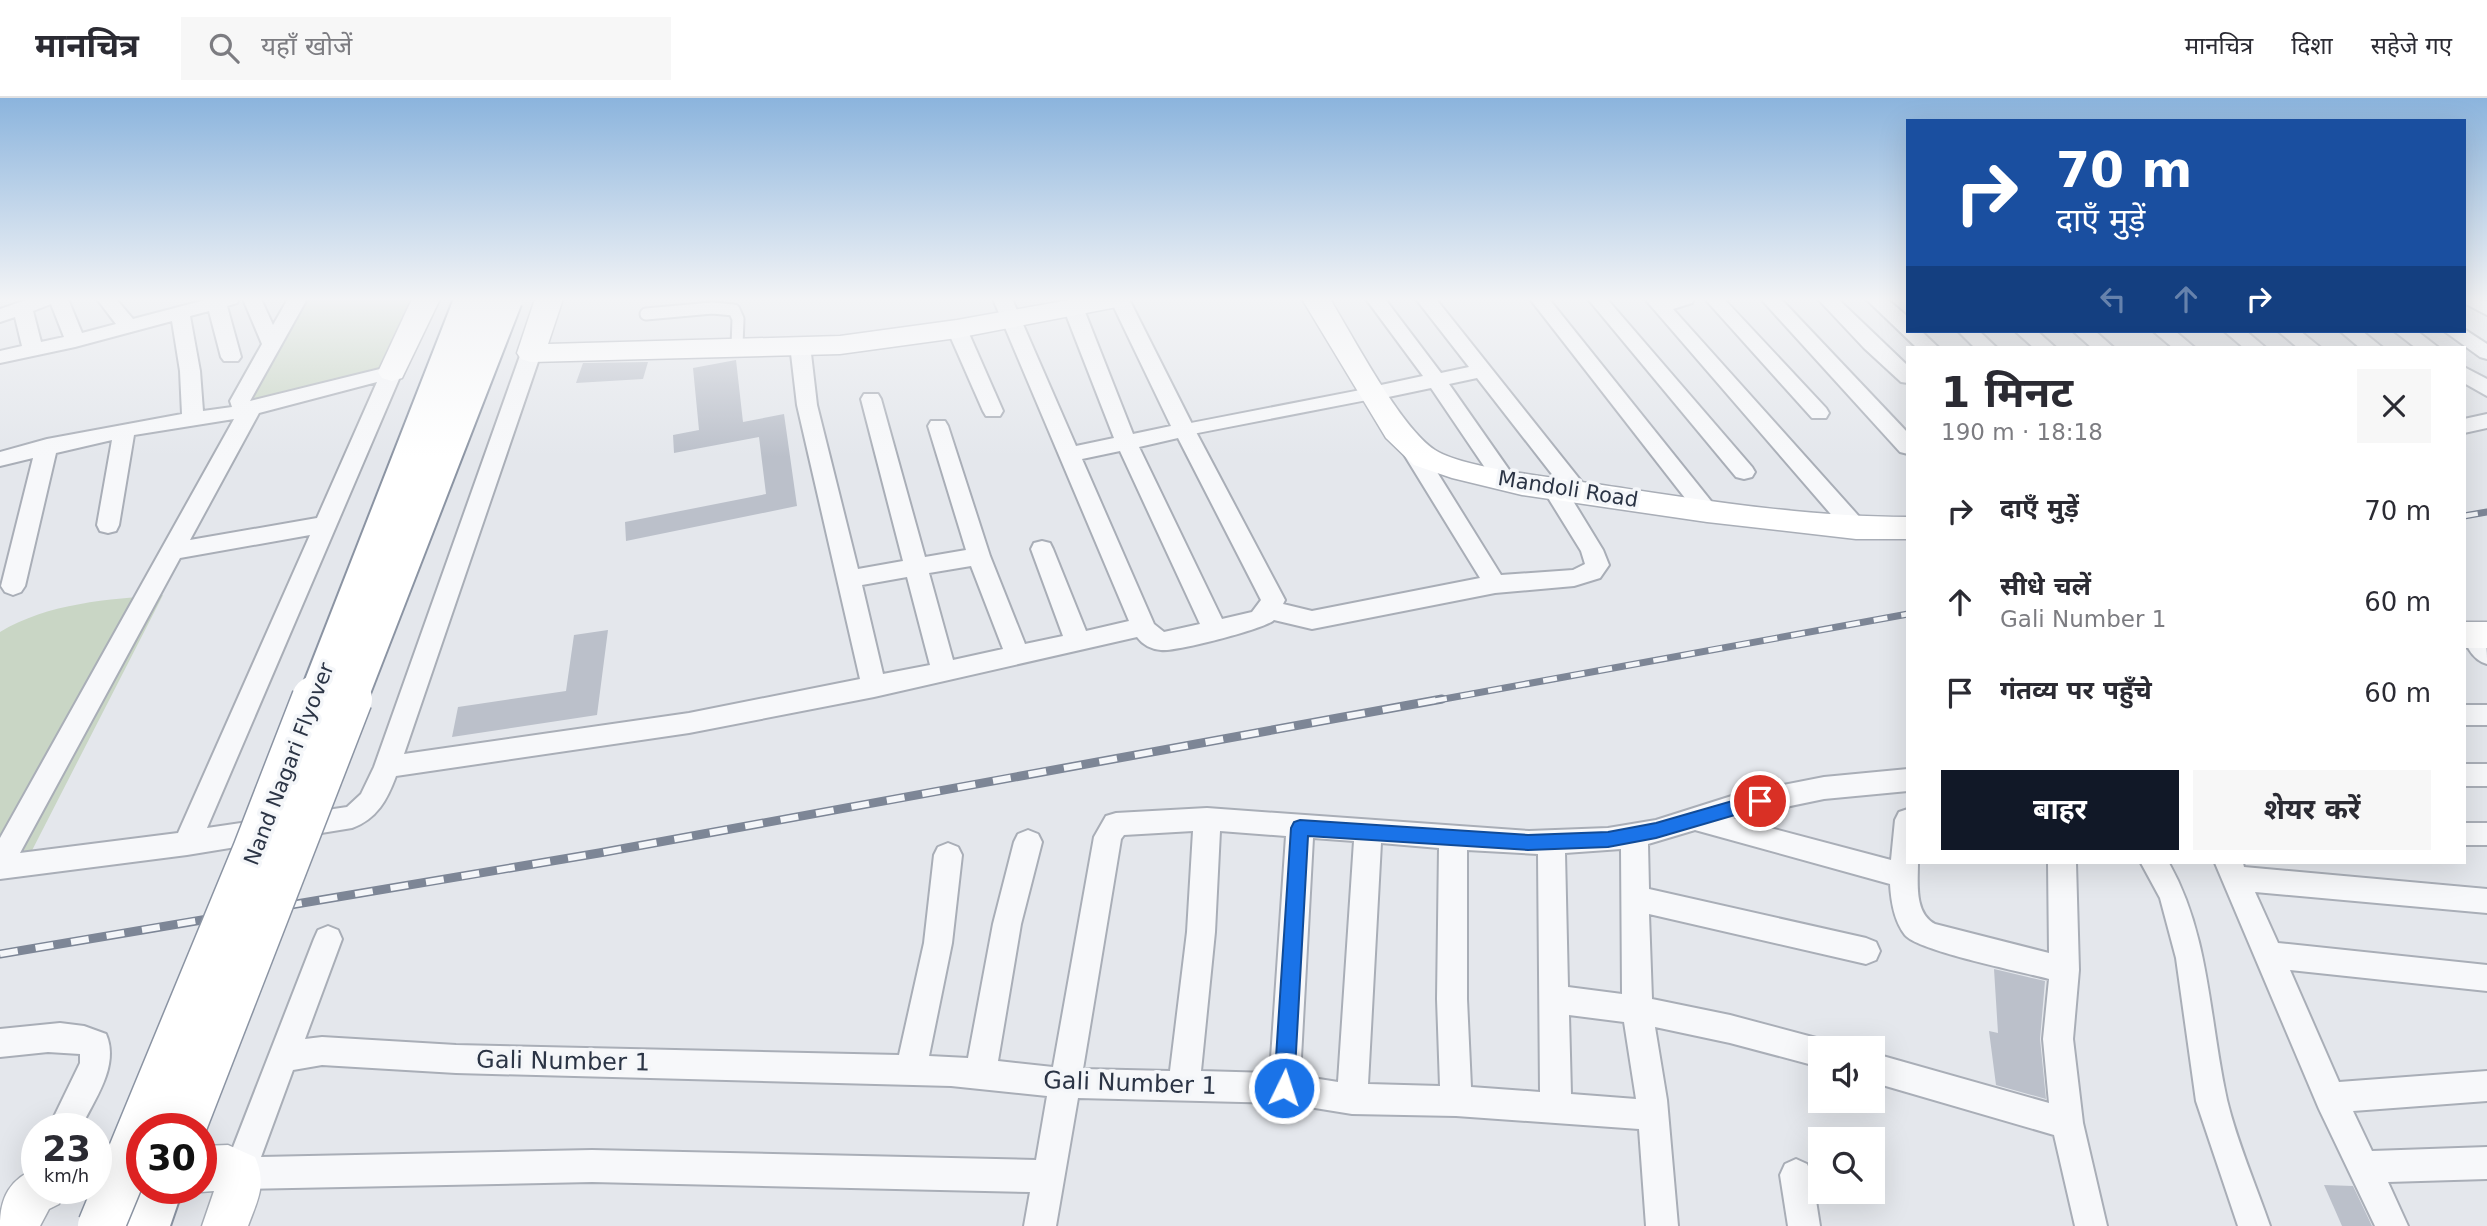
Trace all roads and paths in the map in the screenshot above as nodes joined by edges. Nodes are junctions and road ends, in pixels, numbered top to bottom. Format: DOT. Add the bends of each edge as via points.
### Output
graph roads {
  1 [pos="22,352"];
  2 [pos="187,352"];
  3 [pos="230,352"];
  4 [pos="266,352"];
  5 [pos="401,352"];
  6 [pos="451,352"];
  7 [pos="485,352"];
  8 [pos="571,352"];
  9 [pos="801,352"];
  10 [pos="967,352"];
  11 [pos="1024,352"];
  12 [pos="1095,352"];
  13 [pos="1145,352"];
  14 [pos="1348,352"];
  15 [pos="1415,352"];
  16 [pos="1469,352"];
  17 [pos="1581,352"];
  18 [pos="1642,352"];
  19 [pos="1700,352"];
  20 [pos="1762,352"];
  21 [pos="1820,352"];
  22 [pos="1880,352"];
  23 [pos="531,353"];
  24 [pos="0,357"];
  25 [pos="231,357"];
  26 [pos="1484,370"];
  27 [pos="392,372"];
  28 [pos="2466,374"];
  29 [pos="1906,375"];
  30 [pos="1436,380"];
  31 [pos="2487,389"];
  32 [pos="1374,394"];
  33 [pos="871,399"];
  34 [pos="251,408"];
  35 [pos="993,411"];
  36 [pos="1819,413"];
  37 [pos="193,420"];
  38 [pos="938,426"];
  39 [pos="124,430"];
  40 [pos="1184,430"];
  41 [pos="1126,442"];
  42 [pos="1906,445"];
  43 [pos="47,446"];
  44 [pos="1411,448"];
  45 [pos="1069,455"];
  46 [pos="0,459"];
  47 [pos="1744,472"];
  48 [pos="1504,480"];
  49 [pos="1565,490"];
  50 [pos="1707,510"];
  51 [pos="327,524"];
  52 [pos="108,525"];
  53 [pos="1856,528"];
  54 [pos="1906,528"];
  55 [pos="1042,549"];
  56 [pos="174,551"];
  57 [pos="979,556"];
  58 [pos="917,569"];
  59 [pos="849,579"];
  60 [pos="1495,584"];
  61 [pos="13,586"];
  62 [pos="1269,610"];
  63 [pos="1143,627"];
  64 [pos="1215,630"];
  65 [pos="1077,640"];
  66 [pos="1017,655"];
  67 [pos="944,672"];
  68 [pos="874,687"];
  69 [pos="2466,715"];
  70 [pos="2487,715"];
  71 [pos="387,767"];
  72 [pos="2466,775"];
  73 [pos="2487,775"];
  74 [pos="1906,780"];
  75 [pos="1207,819"];
  76 [pos="1696,819"];
  77 [pos="1300,828"];
  78 [pos="1368,832"];
  79 [pos="2466,834"];
  80 [pos="2487,834"];
  81 [pos="1633,835"];
  82 [pos="1452,838"];
  83 [pos="1028,842"];
  84 [pos="1551,842"];
  85 [pos="1906,842"];
  86 [pos="187,843"];
  87 [pos="948,855"];
  88 [pos="2062,864"];
  89 [pos="2156,864"];
  90 [pos="0,865"];
  91 [pos="2233,870"];
  92 [pos="1903,874"];
  93 [pos="1635,898"];
  94 [pos="2487,901"];
  95 [pos="328,939"];
  96 [pos="1866,951"];
  97 [pos="2268,955"];
  98 [pos="2064,970"];
  99 [pos="2487,978"];
  100 [pos="1553,999"];
  101 [pos="1637,1010"];
  102 [pos="0,1043"];
  103 [pos="1808,1050"];
  104 [pos="284,1057"];
  105 [pos="911,1070"];
  106 [pos="1885,1072"];
  107 [pos="980,1074"];
  108 [pos="1066,1083"];
  109 [pos="1184,1084"];
  110 [pos="2487,1086"];
  111 [pos="1284,1088"];
  112 [pos="2330,1098"];
  113 [pos="1352,1099"];
  114 [pos="1456,1101"];
  115 [pos="1556,1108"];
  116 [pos="72,1113"];
  117 [pos="188,1113"];
  118 [pos="1653,1115"];
  119 [pos="2067,1123"];
  120 [pos="2487,1163"];
  121 [pos="2365,1167"];
  122 [pos="220,1171"];
  123 [pos="1796,1175"];
  124 [pos="1050,1176"];
  125 [pos="152,1204"];
  126 [pos="101,1226"];
  127 [pos="144,1226"];
  128 [pos="225,1226"];
  129 [pos="1040,1226"];
  130 [pos="1662,1226"];
  131 [pos="1804,1226"];
  132 [pos="2091,1226"];
  133 [pos="2254,1226"];
  134 [pos="2392,1226"];
  1 -- 24 [label="street"];
  2 -- 37 [label="street"];
  3 -- 25 [label="street"];
  4 -- 34 [label="street" via="240,401"];
  5 -- 27 [label="street"];
  6 -- 126 [label="highway, Nand Nagari Flyover, bridge" via="256,851"];
  7 -- 117 [label="highway, Nand Nagari Flyover, bridge"];
  8 -- 23 [label="street"];
  9 -- 59 [label="street" via="807,405"];
  10 -- 35 [label="street"];
  11 -- 45 [label="street"];
  12 -- 41 [label="street"];
  13 -- 40 [label="street"];
  14 -- 32 [label="street, Mandoli Road"];
  15 -- 30 [label="street"];
  16 -- 26 [label="street"];
  17 -- 50 [label="street"];
  18 -- 47 [label="street"];
  19 -- 53 [label="street"];
  20 -- 36 [label="street"];
  21 -- 42 [label="street"];
  22 -- 29 [label="street"];
  23 -- 71 [label="street"];
  26 -- 30 [label="street"];
  26 -- 49 [label="street"];
  27 -- 34 [label="street"];
  27 -- 51 [label="street"];
  28 -- 31 [label="street"];
  30 -- 32 [label="street"];
  30 -- 48 [label="street"];
  32 -- 40 [label="lane"];
  32 -- 44 [label="street, Mandoli Road"];
  33 -- 58 [label="street"];
  34 -- 37 [label="street"];
  34 -- 56 [label="street"];
  37 -- 39 [label="street"];
  38 -- 57 [label="street"];
  39 -- 43 [label="street"];
  39 -- 52 [label="street"];
  40 -- 41 [label="street"];
  40 -- 62 [label="street" via="1273,600"];
  41 -- 45 [label="street"];
  41 -- 64 [label="street"];
  43 -- 46 [label="street"];
  43 -- 61 [label="street"];
  44 -- 48 [label="street, Mandoli Road" via="1452,468"];
  44 -- 60 [label="street"];
  45 -- 63 [label="street"];
  48 -- 49 [label="street, Mandoli Road"];
  49 -- 50 [label="street, Mandoli Road"];
  49 -- 60 [label="street" via="1597,565 1592,572 1574,578"];
  50 -- 53 [label="street, Mandoli Road"];
  51 -- 56 [label="street"];
  51 -- 86 [label="street"];
  53 -- 54 [label="street, Mandoli Road"];
  55 -- 65 [label="street"];
  56 -- 90 [label="street"];
  57 -- 58 [label="street"];
  57 -- 66 [label="street"];
  58 -- 59 [label="street"];
  58 -- 67 [label="street"];
  59 -- 68 [label="street"];
  60 -- 62 [label="street" via="1311,620"];
  62 -- 64 [label="street" via="1260,619"];
  63 -- 64 [label="street" via="1158,642"];
  63 -- 65 [label="street"];
  65 -- 66 [label="street"];
  66 -- 67 [label="street"];
  67 -- 68 [label="street"];
  68 -- 71 [label="street" via="689,723"];
  69 -- 70 [label="street"];
  71 -- 86 [label="street" via="372,802 352,817"];
  72 -- 73 [label="street"];
  74 -- 76 [label="street" via="1825,788 1738,805"];
  75 -- 77 [label="street"];
  75 -- 108 [label="street" via="1116,824 1108,837"];
  75 -- 109 [label="street" via="1201,932"];
  76 -- 81 [label="street"];
  76 -- 92 [label="street"];
  77 -- 78 [label="street"];
  77 -- 111 [label="street"];
  78 -- 82 [label="street"];
  78 -- 113 [label="street"];
  79 -- 80 [label="street"];
  81 -- 84 [label="street"];
  81 -- 93 [label="street"];
  82 -- 84 [label="street"];
  82 -- 114 [label="street"];
  83 -- 107 [label="street" via="1007,924"];
  84 -- 100 [label="street"];
  85 -- 92 [label="street"];
  86 -- 90 [label="street"];
  87 -- 105 [label="street" via="938,943"];
  88 -- 98 [label="street"];
  89 -- 133 [label="street" via="2172,896 2190,958 2212,1101"];
  91 -- 94 [label="street"];
  91 -- 97 [label="street"];
  92 -- 98 [label="street" via="1910,919 1916,928"];
  93 -- 96 [label="street"];
  93 -- 101 [label="street"];
  95 -- 104 [label="street"];
  97 -- 99 [label="street"];
  97 -- 112 [label="street"];
  98 -- 119 [label="street" via="2058,1039"];
  100 -- 101 [label="street"];
  100 -- 115 [label="street"];
  101 -- 103 [label="street"];
  101 -- 118 [label="street"];
  102 -- 116 [label="street" via="64,1037 95,1044 95,1064"];
  104 -- 105 [label="street, Gali Number 1" via="322,1051 456,1059"];
  104 -- 122 [label="street"];
  105 -- 107 [label="street, Gali Number 1"];
  106 -- 119 [label="street"];
  107 -- 108 [label="street, Gali Number 1"];
  108 -- 109 [label="street, Gali Number 1"];
  108 -- 124 [label="street"];
  109 -- 111 [label="street, Gali Number 1"];
  110 -- 112 [label="street"];
  111 -- 113 [label="street, Gali Number 1"];
  112 -- 121 [label="street"];
  113 -- 114 [label="street, Gali Number 1"];
  114 -- 115 [label="street, Gali Number 1"];
  115 -- 118 [label="street, Gali Number 1"];
  118 -- 130 [label="street"];
  119 -- 132 [label="street"];
  120 -- 121 [label="street"];
  121 -- 134 [label="street"];
  122 -- 124 [label="street" via="592,1166"];
  122 -- 128 [label="street" via="238,1189"];
  123 -- 131 [label="street"];
  124 -- 129 [label="street"];
  125 -- 127 [label="highway"];
}
